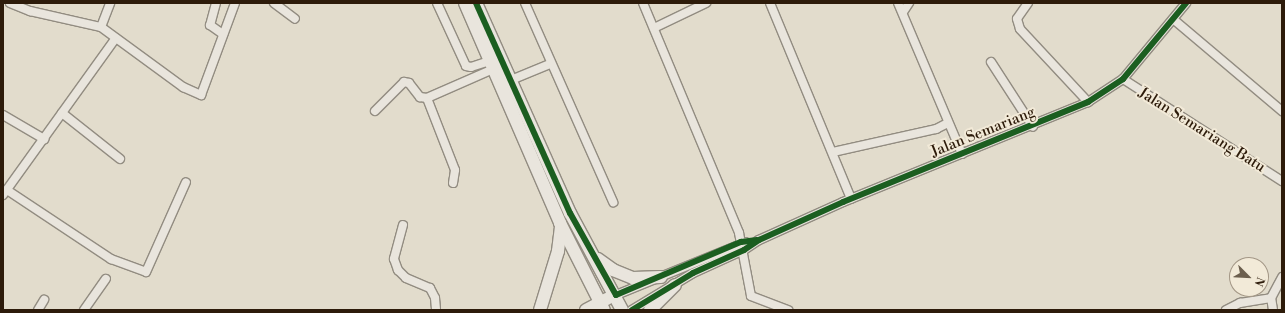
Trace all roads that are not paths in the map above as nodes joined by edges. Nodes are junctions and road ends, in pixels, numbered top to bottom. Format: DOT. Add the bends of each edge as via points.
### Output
graph roads {
  1 [pos="10,3"];
  2 [pos="110,3"];
  3 [pos="216,3"];
  4 [pos="235,3"];
  5 [pos="274,3"];
  6 [pos="437,3"];
  7 [pos="465,3"];
  8 [pos="476,3"];
  9 [pos="525,3"];
  10 [pos="643,3"];
  11 [pos="706,3"];
  12 [pos="770,3"];
  13 [pos="898,3"];
  14 [pos="909,3"];
  15 [pos="1028,3"];
  16 [pos="1186,3"];
  17 [pos="903,12"];
  18 [pos="295,19"];
  19 [pos="1173,19"];
  20 [pos="101,27"];
  21 [pos="654,28"];
  22 [pos="223,34"];
  23 [pos="116,38"];
  24 [pos="991,62"];
  25 [pos="550,64"];
  26 [pos="491,65"];
  27 [pos="1123,79"];
  28 [pos="511,80"];
  29 [pos="427,98"];
  30 [pos="1088,102"];
  31 [pos="375,111"];
  32 [pos="1282,111"];
  33 [pos="62,113"];
  34 [pos="3,115"];
  35 [pos="948,123"];
  36 [pos="1033,127"];
  37 [pos="44,138"];
  38 [pos="833,152"];
  39 [pos="962,154"];
  40 [pos="120,158"];
  41 [pos="545,171"];
  42 [pos="1282,180"];
  43 [pos="186,182"];
  44 [pos="453,183"];
  45 [pos="5,192"];
  46 [pos="851,199"];
  47 [pos="613,202"];
  48 [pos="560,222"];
  49 [pos="403,225"];
  50 [pos="743,246"];
  51 [pos="592,254"];
  52 [pos="661,277"];
  53 [pos="1282,277"];
  54 [pos="106,279"];
  55 [pos="675,285"];
  56 [pos="616,295"];
  57 [pos="1271,298"];
  58 [pos="44,300"];
  59 [pos="602,306"];
  60 [pos="38,310"];
  61 [pos="84,310"];
  62 [pos="436,310"];
  63 [pos="540,310"];
  64 [pos="586,310"];
  65 [pos="622,310"];
  66 [pos="632,310"];
  67 [pos="650,310"];
  68 [pos="788,310"];
  69 [pos="1226,310"];
  70 [pos="1273,310"];
  1 -- 20 [label="street" via="30,11"];
  2 -- 20 [label="street"];
  3 -- 22 [label="street" via="210,25"];
  4 -- 22 [label="street"];
  5 -- 18 [label="street"];
  6 -- 26 [label="street" via="466,66"];
  7 -- 26 [label="street"];
  8 -- 28 [label="street"];
  9 -- 25 [label="street"];
  10 -- 21 [label="street"];
  11 -- 21 [label="street"];
  12 -- 38 [label="street"];
  13 -- 17 [label="street"];
  14 -- 17 [label="street"];
  15 -- 30 [label="street" via="1017,19 1020,29"];
  16 -- 19 [label="street, Jalan Semariang"];
  17 -- 35 [label="street"];
  19 -- 27 [label="street, Jalan Semariang"];
  19 -- 32 [label="street"];
  20 -- 23 [label="street"];
  21 -- 50 [label="street"];
  22 -- 23 [label="street" via="201,95 183,87"];
  23 -- 33 [label="street"];
  24 -- 36 [label="street"];
  25 -- 28 [label="street"];
  25 -- 47 [label="street"];
  26 -- 29 [label="street"];
  26 -- 41 [label="street"];
  27 -- 30 [label="street, Jalan Semariang"];
  27 -- 42 [label="street, Jalan Semariang Batu"];
  28 -- 41 [label="street"];
  29 -- 31 [label="street" via="420,97 408,83 404,82"];
  29 -- 44 [label="street" via="455,170"];
  30 -- 36 [label="street, Jalan Semariang"];
  33 -- 37 [label="street"];
  33 -- 40 [label="street"];
  34 -- 37 [label="street"];
  35 -- 38 [label="street" via="936,129"];
  35 -- 39 [label="street"];
  36 -- 39 [label="street, Jalan Semariang"];
  37 -- 45 [label="street"];
  38 -- 46 [label="street"];
  39 -- 46 [label="street, Jalan Semariang"];
  41 -- 48 [label="street"];
  41 -- 51 [label="street"];
  43 -- 45 [label="street" via="146,272 111,259"];
  46 -- 50 [label="street, Jalan Semariang"];
  48 -- 59 [label="street"];
  48 -- 63 [label="street" via="562,234"];
  49 -- 62 [label="street" via="394,259 396,265 406,278 430,288 435,298"];
  50 -- 52 [label="street"];
  50 -- 55 [label="street"];
  50 -- 68 [label="street" via="751,296"];
  51 -- 52 [label="street" via="605,265 633,278"];
  51 -- 56 [label="street"];
  52 -- 56 [label="street"];
  53 -- 57 [label="street"];
  54 -- 61 [label="street"];
  55 -- 66 [label="street"];
  55 -- 67 [label="street"];
  56 -- 59 [label="street"];
  56 -- 65 [label="street"];
  57 -- 69 [label="street" via="1240,303"];
  57 -- 70 [label="street"];
  58 -- 60 [label="street"];
  59 -- 64 [label="street"];
}
